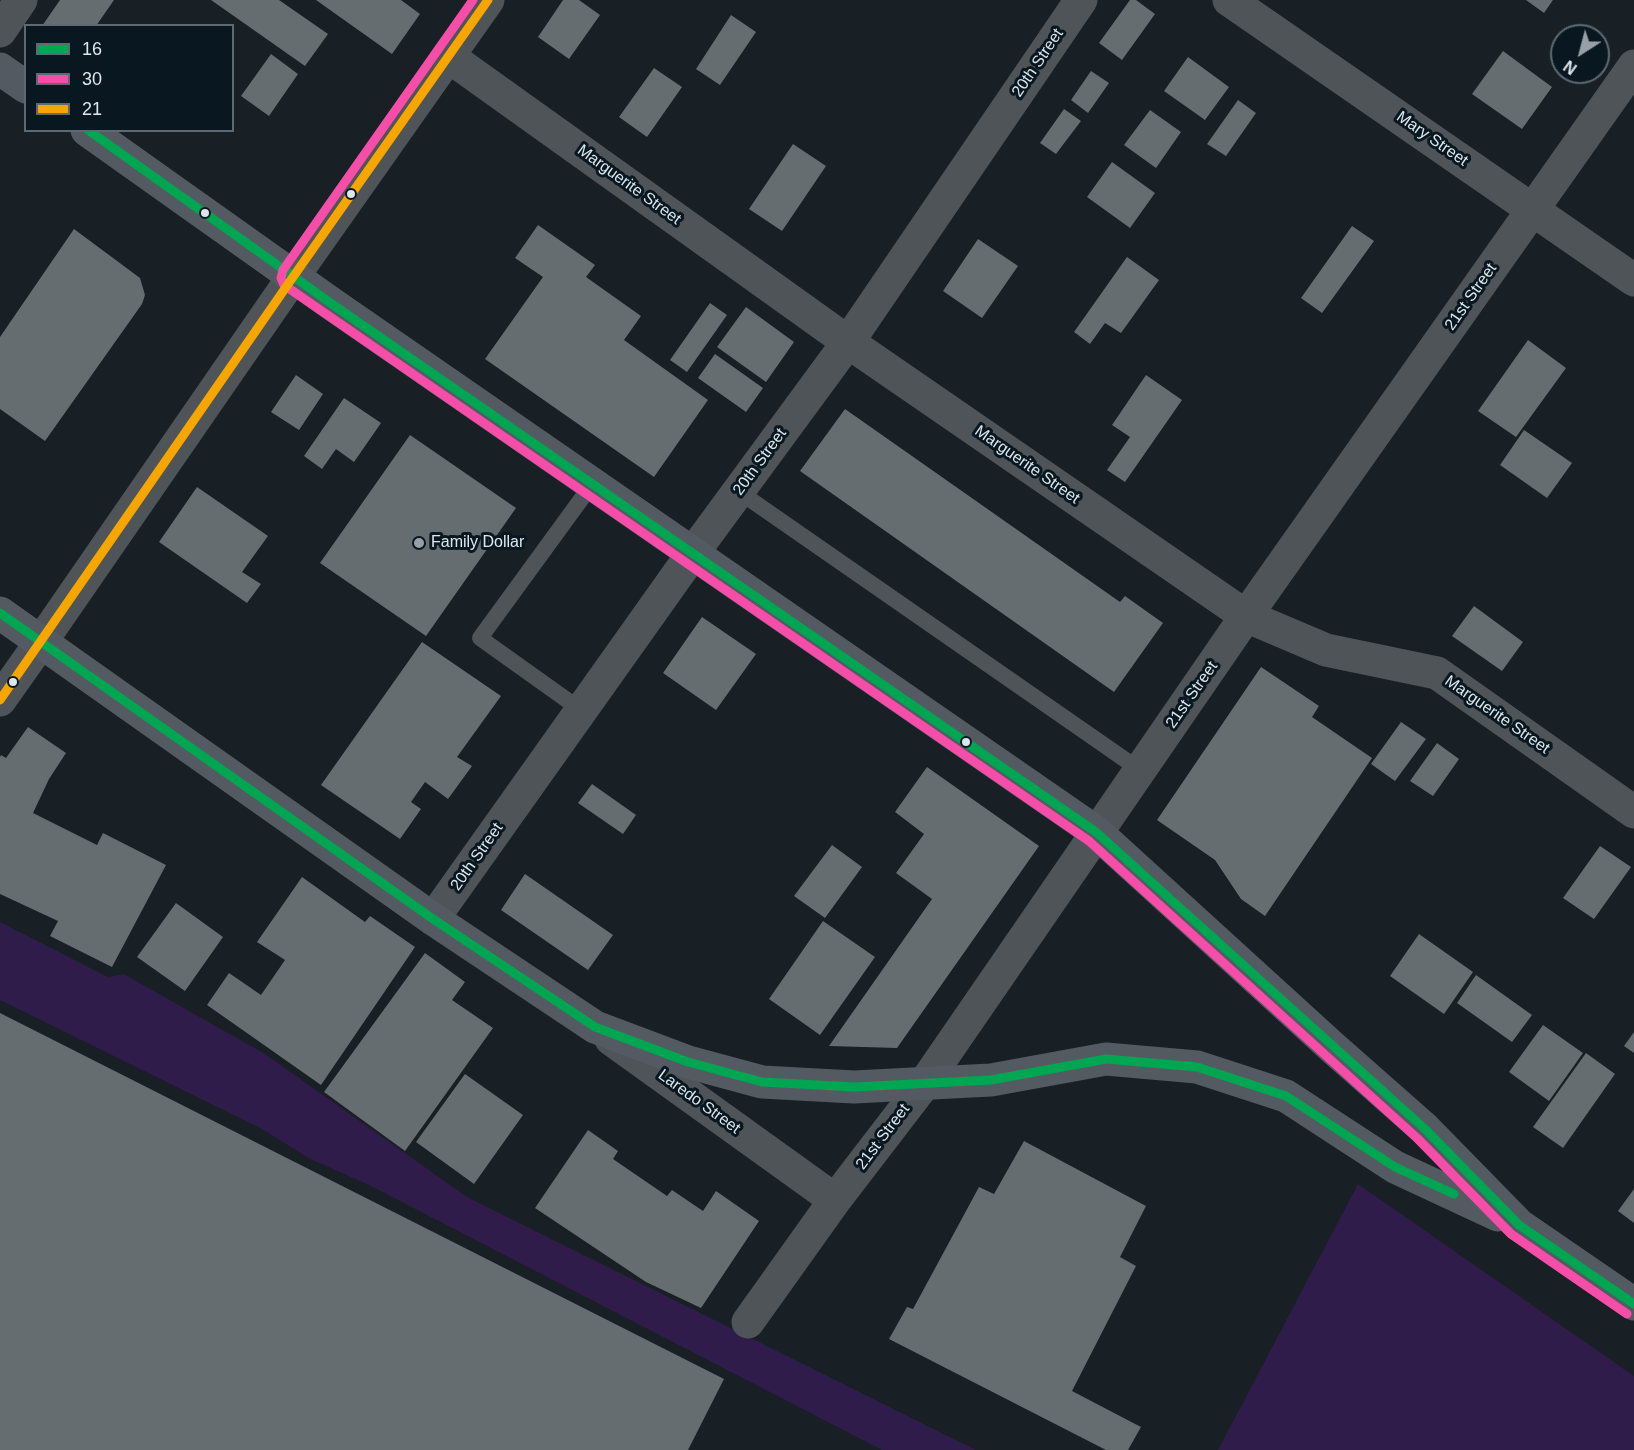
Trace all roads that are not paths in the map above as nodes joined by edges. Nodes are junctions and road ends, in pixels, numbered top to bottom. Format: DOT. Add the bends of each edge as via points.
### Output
graph roads {
  1 [pos="21,0"];
  2 [pos="488,0"];
  3 [pos="1081,0"];
  4 [pos="1230,0"];
  5 [pos="0,31"];
  6 [pos="448,56"];
  7 [pos="1634,66"];
  8 [pos="0,69"];
  9 [pos="24,86"];
  10 [pos="90,132"];
  11 [pos="1534,209"];
  12 [pos="293,277"];
  13 [pos="1634,280"];
  14 [pos="848,342"];
  15 [pos="593,483"];
  16 [pos="738,491"];
  17 [pos="693,553"];
  18 [pos="0,613"];
  19 [pos="1246,616"];
  20 [pos="41,642"];
  21 [pos="0,700"];
  22 [pos="581,710"];
  23 [pos="1140,770"];
  24 [pos="1634,812"];
  25 [pos="1096,832"];
  26 [pos="433,919"];
  27 [pos="595,1027"];
  28 [pos="924,1084"];
  29 [pos="835,1200"];
  30 [pos="1519,1224"];
  31 [pos="1634,1304"];
  32 [pos="748,1322"];
  1 -- 5 [label="street"];
  2 -- 6 [label="street"];
  3 -- 14 [label="street, 20th Street"];
  4 -- 11 [label="street, Mary Street"];
  6 -- 12 [label="street"];
  6 -- 14 [label="street, Marguerite Street"];
  7 -- 11 [label="street, 21st Street"];
  8 -- 9 [label="main road"];
  10 -- 12 [label="main road"];
  11 -- 13 [label="street, Mary Street"];
  11 -- 19 [label="street, 21st Street"];
  12 -- 15 [label="main road"];
  12 -- 20 [label="street"];
  14 -- 16 [label="street, 20th Street"];
  14 -- 19 [label="street, Marguerite Street"];
  15 -- 17 [label="main road"];
  15 -- 22 [label="lane" via="480,638"];
  16 -- 17 [label="street, 20th Street"];
  16 -- 23 [label="lane"];
  17 -- 22 [label="street, 20th Street"];
  17 -- 25 [label="main road"];
  18 -- 20 [label="main road, Laredo Street"];
  19 -- 23 [label="street, 21st Street"];
  19 -- 24 [label="street, Marguerite Street" via="1326,650 1437,673"];
  20 -- 21 [label="street"];
  20 -- 26 [label="main road, Laredo Street"];
  22 -- 26 [label="street, 20th Street"];
  23 -- 25 [label="street, 21st Street"];
  25 -- 28 [label="street, 21st Street"];
  25 -- 30 [label="main road" via="1425,1129"];
  26 -- 27 [label="main road, Laredo Street"];
  27 -- 28 [label="main road" via="688,1062 762,1082 854,1087"];
  27 -- 29 [label="street, Laredo Street"];
  28 -- 29 [label="street, 21st Street"];
  28 -- 30 [label="main road" via="991,1080 1106,1059 1197,1066 1286,1096 1395,1167"];
  29 -- 32 [label="street, 21st Street"];
  30 -- 31 [label="main road"];
}
